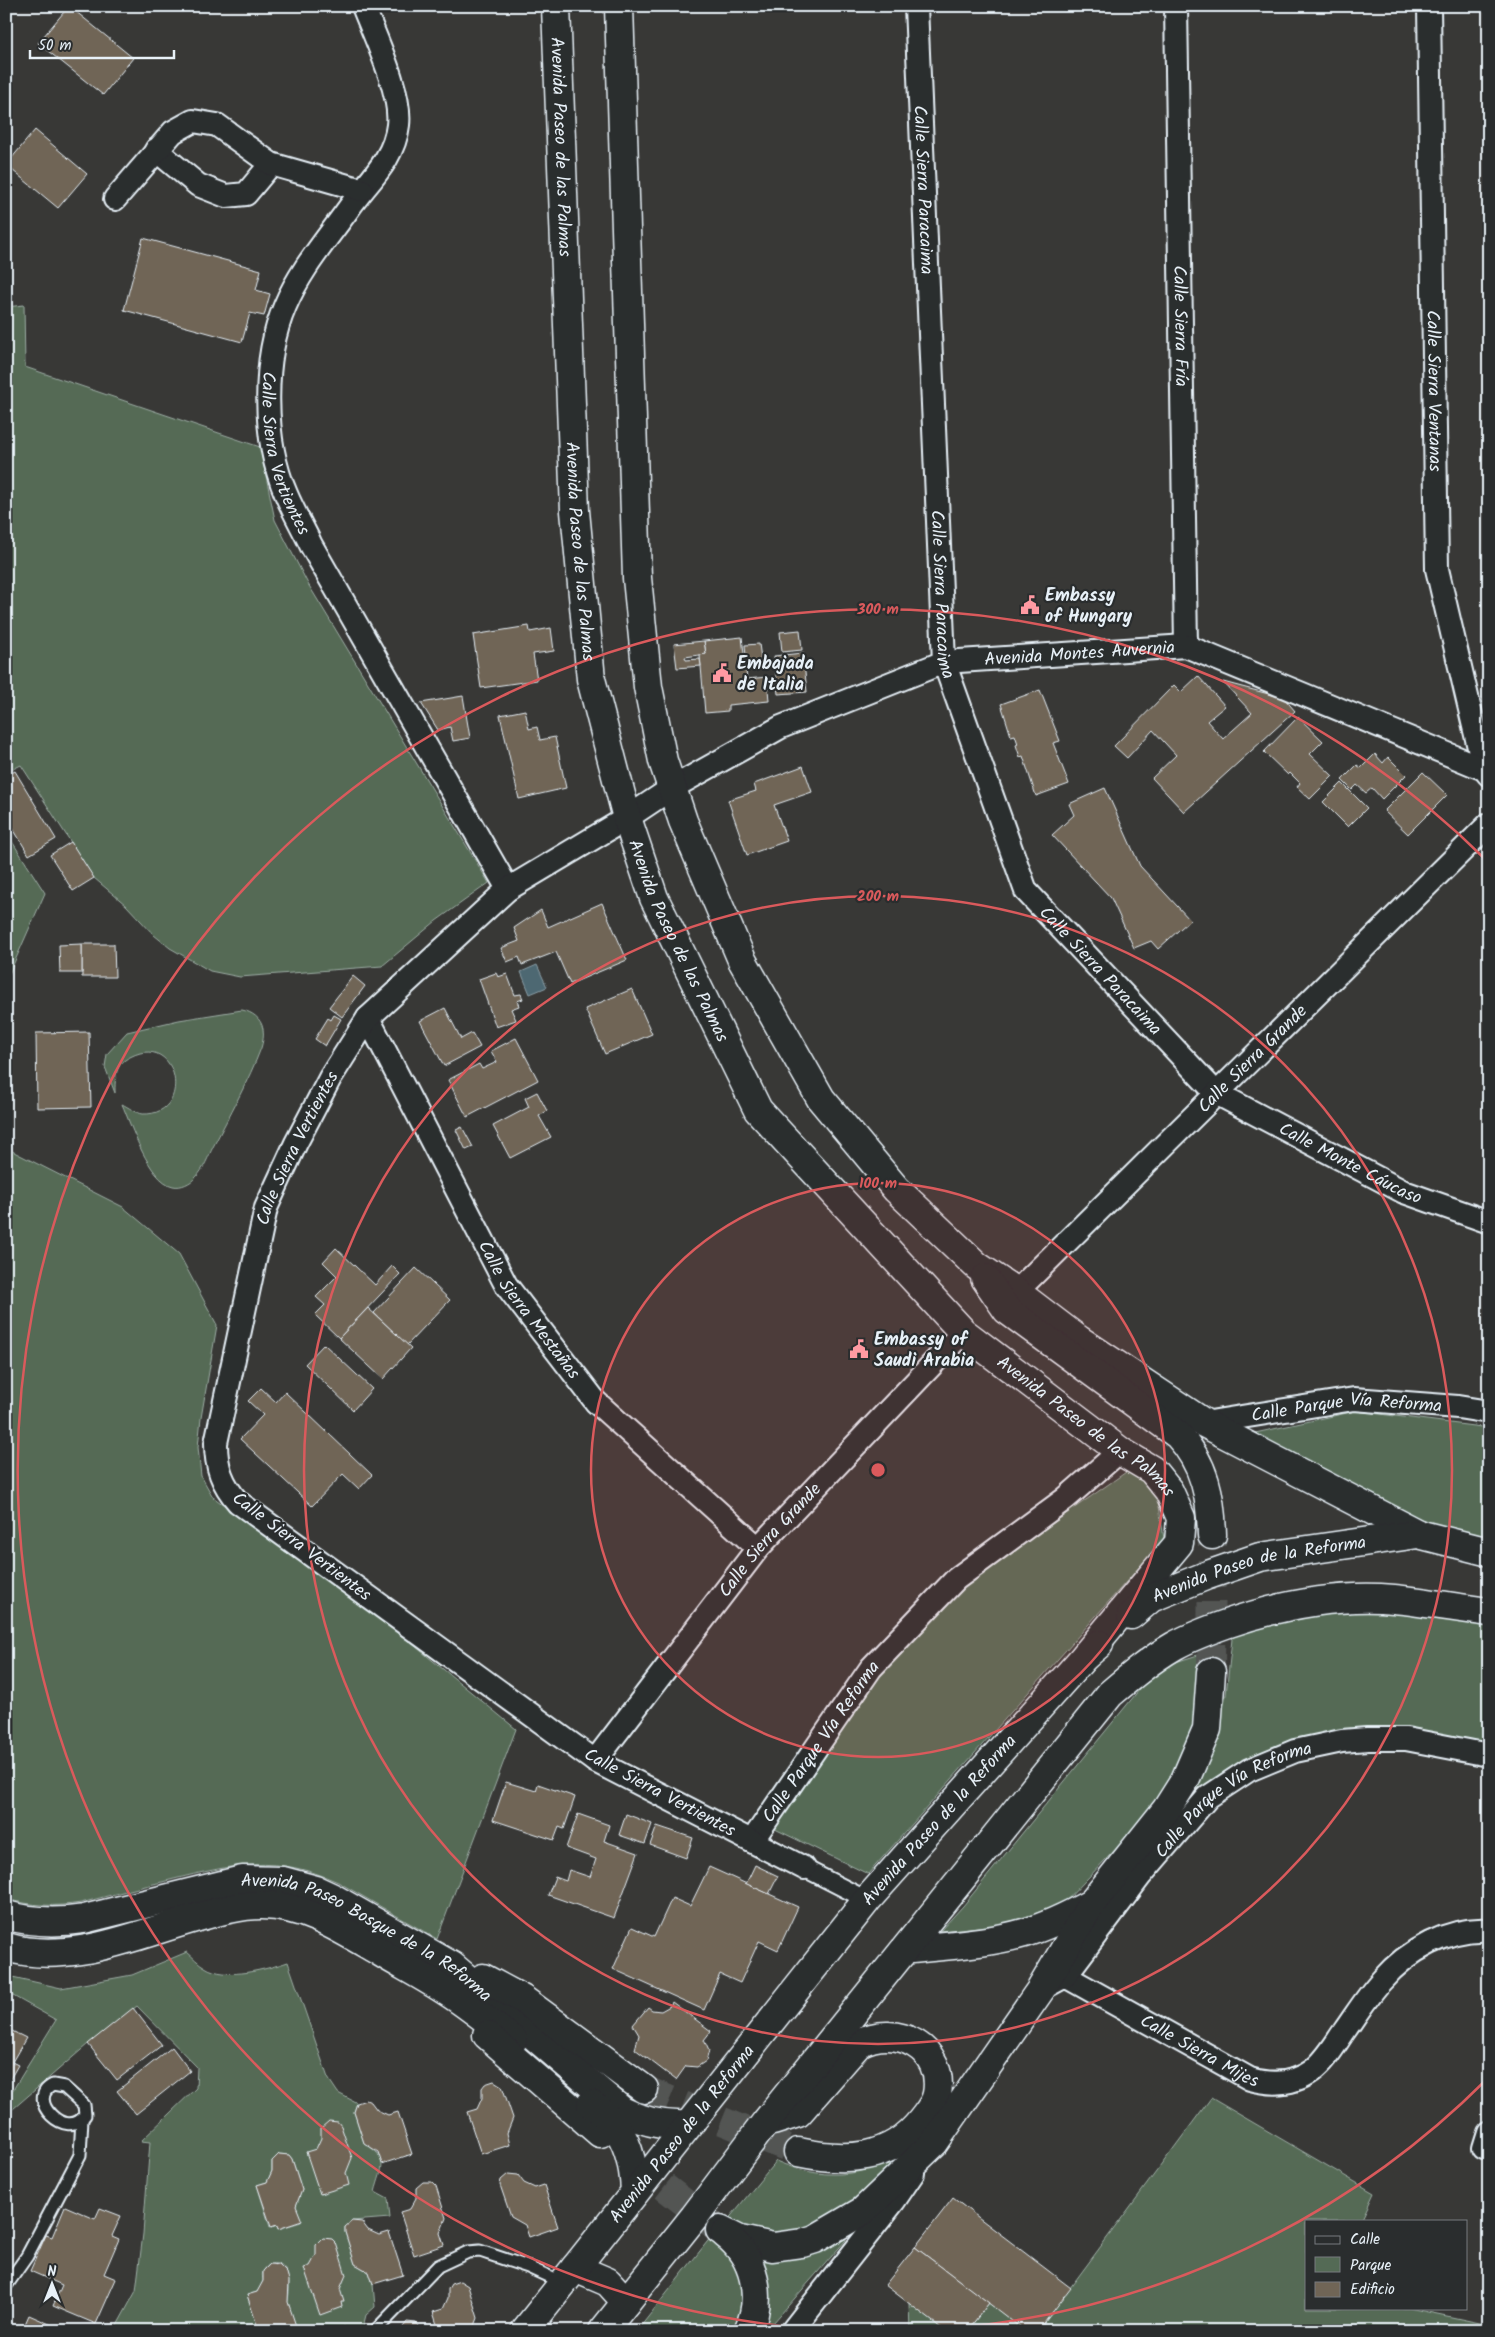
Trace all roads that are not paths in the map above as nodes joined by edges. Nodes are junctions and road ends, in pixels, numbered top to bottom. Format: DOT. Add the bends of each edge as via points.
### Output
graph roads {
  1 [pos="363,6"];
  2 [pos="556,6"];
  3 [pos="619,6"];
  4 [pos="916,6"];
  5 [pos="1176,6"];
  6 [pos="1429,6"];
  7 [pos="156,150"];
  8 [pos="270,164"];
  9 [pos="362,190"];
  10 [pos="115,199"];
  11 [pos="1186,646"];
  12 [pos="944,662"];
  13 [pos="1487,772"];
  14 [pos="672,788"];
  15 [pos="627,818"];
  16 [pos="1489,824"];
  17 [pos="508,889"];
  18 [pos="368,1018"];
  19 [pos="1216,1093"];
  20 [pos="1489,1222"];
  21 [pos="977,1266"];
  22 [pos="1016,1292"];
  23 [pos="963,1332"];
  24 [pos="1489,1412"];
  25 [pos="1204,1423"];
  26 [pos="1120,1451"];
  27 [pos="1418,1534"];
  28 [pos="1212,1535"];
  29 [pos="758,1548"];
  30 [pos="1489,1552"];
  31 [pos="1489,1612"];
  32 [pos="1085,1656"];
  33 [pos="1211,1672"];
  34 [pos="1489,1755"];
  35 [pos="594,1761"];
  36 [pos="752,1841"];
  37 [pos="804,1868"];
  38 [pos="867,1900"];
  39 [pos="1092,1903"];
  40 [pos="6,1915"];
  41 [pos="1489,1930"];
  42 [pos="6,1947"];
  43 [pos="905,1950"];
  44 [pos="452,1966"];
  45 [pos="1065,1976"];
  46 [pos="1041,1989"];
  47 [pos="450,1993"];
  48 [pos="644,2089"];
  49 [pos="82,2119"];
  50 [pos="765,2123"];
  51 [pos="687,2125"];
  52 [pos="934,2143"];
  53 [pos="618,2150"];
  54 [pos="798,2152"];
  55 [pos="636,2192"];
  56 [pos="694,2217"];
  57 [pos="569,2275"];
  58 [pos="6,2286"];
  59 [pos="626,2302"];
  60 [pos="377,2329"];
  61 [pos="525,2331"];
  62 [pos="603,2331"];
  63 [pos="624,2331"];
  64 [pos="748,2331"];
  65 [pos="792,2331"];
  1 -- 9 [label="street, Calle Sierra Vertientes" via="394,90 398,124 393,148 382,168"];
  2 -- 15 [label="main road, Avenida Paseo de las Palmas" via="575,511 591,679"];
  3 -- 14 [label="main road" via="637,578 648,687 663,761"];
  4 -- 12 [label="street, Calle Sierra Paracaima"];
  5 -- 11 [label="street, Calle Sierra Fría"];
  6 -- 13 [label="street, Calle Sierra Ventanas" via="1436,569"];
  7 -- 8 [label="street" via="173,132 193,121 218,125"];
  7 -- 8 [label="street" via="198,185 226,196 246,194"];
  7 -- 10 [label="street"];
  8 -- 9 [label="street"];
  9 -- 17 [label="street, Calle Sierra Vertientes" via="304,271 285,306 274,339 268,385 271,438 285,493 311,545"];
  11 -- 12 [label="street, Avenida Montes Auvernia"];
  11 -- 13 [label="street, Avenida Montes Auvernia"];
  12 -- 14 [label="street, Avenida Montes Auvernia" via="781,727"];
  12 -- 19 [label="street, Calle Sierra Paracaima" via="1026,891"];
  14 -- 15 [label="street, Avenida Montes Auvernia"];
  14 -- 21 [label="main road" via="714,898 742,960 821,1099 896,1189"];
  15 -- 17 [label="street, Calle Sierra Vertientes"];
  15 -- 23 [label="main road, Avenida Paseo de las Palmas" via="654,898 758,1110"];
  16 -- 19 [label="street, Calle Sierra Grande"];
  17 -- 18 [label="street, Calle Sierra Vertientes"];
  18 -- 29 [label="street, Calle Sierra Mestañas" via="506,1286 596,1402"];
  18 -- 35 [label="street, Calle Sierra Vertientes" via="326,1086 266,1208 216,1443 218,1469 229,1492 238,1502"];
  19 -- 20 [label="street, Calle Monte Cáucaso" via="1404,1192"];
  19 -- 22 [label="street, Calle Sierra Grande"];
  21 -- 22 [label="main road"];
  21 -- 28 [label="main road" via="1007,1310 1178,1435 1190,1448 1207,1488"];
  22 -- 25 [label="main road" via="1079,1340"];
  23 -- 26 [label="main road, Avenida Paseo de las Palmas"];
  23 -- 29 [label="street, Calle Sierra Grande"];
  24 -- 25 [label="street, Calle Parque Vía Reforma" via="1354,1399"];
  25 -- 27 [label="main road"];
  26 -- 32 [label="main road, Avenida Paseo de las Palmas" via="1152,1470 1169,1491 1181,1518 1179,1543"];
  26 -- 36 [label="street, Calle Parque Vía Reforma" via="1065,1499 956,1579 870,1668"];
  27 -- 30 [label="main road, Avenida Paseo de la Reforma"];
  27 -- 32 [label="main road, Avenida Paseo de la Reforma" via="1260,1557 1208,1575 1151,1598"];
  29 -- 35 [label="street, Calle Sierra Grande"];
  31 -- 43 [label="main road" via="1393,1599 1333,1599 1274,1609 1175,1645 1110,1694"];
  32 -- 38 [label="main road, Avenida Paseo de la Reforma"];
  33 -- 39 [label="main road" via="1207,1728 1185,1780 1166,1810"];
  34 -- 45 [label="street, Calle Parque Vía Reforma" via="1406,1739 1367,1739 1295,1751 1249,1770 1208,1796 1141,1875"];
  35 -- 36 [label="street, Calle Sierra Vertientes"];
  36 -- 37 [label="street, Calle Sierra Vertientes"];
  37 -- 38 [label="street, Calle Sierra Vertientes"];
  38 -- 51 [label="main road, Avenida Paseo de la Reforma"];
  39 -- 43 [label="main road" via="1047,1926 1023,1933"];
  39 -- 46 [label="main road"];
  40 -- 44 [label="main road, Avenida Paseo Bosque de la Reforma" via="60,1923 221,1884 248,1880 283,1881 300,1884 331,1897"];
  41 -- 45 [label="street, Calle Sierra Mijes" via="1440,1939 1406,1958 1381,1981 1321,2062 1302,2077 1277,2084 1250,2078"];
  42 -- 47 [label="main road, Avenida Paseo Bosque de la Reforma" via="36,1952 81,1950 226,1909 279,1906 340,1929"];
  43 -- 50 [label="main road"];
  44 -- 48 [label="main road" via="522,1998"];
  44 -- 51 [label="main road, Avenida Paseo Bosque de la Reforma" via="622,2111 660,2125"];
  45 -- 46 [label="street, Calle Parque Vía Reforma"];
  46 -- 52 [label="main road"];
  47 -- 53 [label="main road" via="494,2042"];
  47 -- 55 [label="main road, Avenida Paseo Bosque de la Reforma" via="533,2055 612,2121 628,2152"];
  49 -- 58 [label="lane" via="80,2155 27,2256"];
  50 -- 54 [label="main road" via="798,2112 859,2043 869,2038 879,2035 901,2037 927,2055 936,2074 934,2105 898,2144 853,2157"];
  50 -- 56 [label="main road"];
  51 -- 55 [label="main road, Avenida Paseo de la Reforma"];
  52 -- 64 [label="main road" via="863,2211 815,2239 773,2247 740,2240 720,2230 742,2250 754,2277 756,2307"];
  52 -- 65 [label="street" via="894,2201"];
  55 -- 57 [label="main road, Avenida Paseo de la Reforma"];
  56 -- 59 [label="main road"];
  56 -- 63 [label="main road" via="683,2251"];
  57 -- 59 [label="main road" via="608,2282"];
  57 -- 60 [label="lane" via="528,2267 489,2254 468,2252 438,2266"];
  57 -- 61 [label="main road, Avenida Paseo de la Reforma"];
  59 -- 62 [label="main road"];
}
